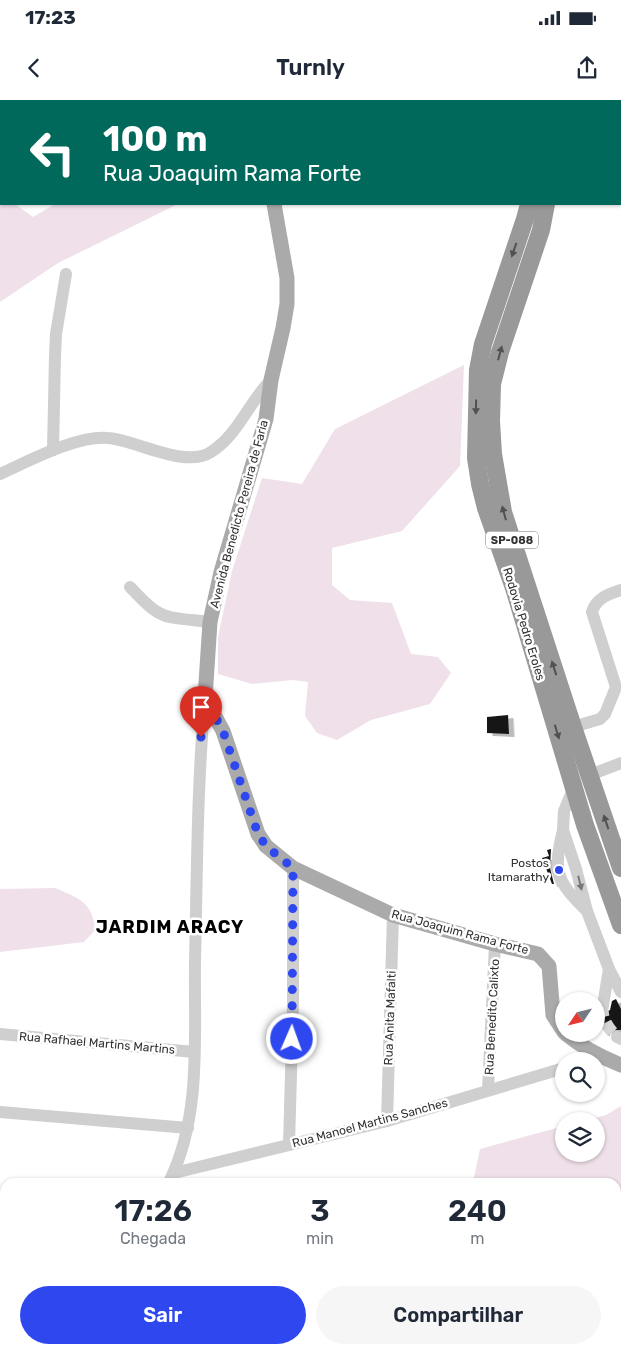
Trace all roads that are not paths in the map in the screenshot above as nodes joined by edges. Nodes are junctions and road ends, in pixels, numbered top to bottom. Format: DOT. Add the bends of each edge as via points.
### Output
graph roads {
  1 [pos="274,205"];
  2 [pos="528,205"];
  3 [pos="546,205"];
  4 [pos="66,274"];
  5 [pos="271,380"];
  6 [pos="53,450"];
  7 [pos="0,474"];
  8 [pos="130,587"];
  9 [pos="621,590"];
  10 [pos="210,622"];
  11 [pos="205,698"];
  12 [pos="573,727"];
  13 [pos="621,763"];
  14 [pos="590,775"];
  15 [pos="574,787"];
  16 [pos="563,830"];
  17 [pos="613,843"];
  18 [pos="595,854"];
  19 [pos="293,868"];
  20 [pos="621,868"];
  21 [pos="587,911"];
  22 [pos="393,915"];
  23 [pos="621,925"];
  24 [pos="495,944"];
  25 [pos="609,969"];
  26 [pos="605,992"];
  27 [pos="621,992"];
  28 [pos="555,1018"];
  29 [pos="0,1034"];
  30 [pos="576,1042"];
  31 [pos="194,1052"];
  32 [pos="587,1052"];
  33 [pos="605,1062"];
  34 [pos="621,1065"];
  35 [pos="555,1071"];
  36 [pos="488,1090"];
  37 [pos="0,1112"];
  38 [pos="387,1121"];
  39 [pos="188,1128"];
  40 [pos="289,1145"];
  41 [pos="172,1178"];
  1 -- 5 [label="main road, Avenida Benedicto Pereira de Faria" via="287,278 287,304"];
  2 -- 15 [label="highway, Rodovia Pedro Eroles / SP-088, one-way" via="483,344 478,370 476,458 486,508 514,588"];
  12 -- 3 [label="highway, Rodovia Pedro Eroles / SP-088, one-way" via="504,512 493,454 491,421 492,384 500,352"];
  4 -- 6 [label="street" via="55,349"];
  5 -- 6 [label="street" via="259,392 228,440 206,455 182,458 108,438 86,440"];
  5 -- 10 [label="main road, Avenida Benedicto Pereira de Faria" via="266,419 220,572"];
  6 -- 7 [label="street"];
  8 -- 10 [label="street" via="150,607 170,618"];
  9 -- 12 [label="street" via="600,599 592,612 616,686 600,719"];
  10 -- 11 [label="main road, Avenida Benedicto Pereira de Faria"];
  11 -- 19 [label="main road, Rua Joaquim Rama Forte" via="223,731 258,834 266,846"];
  11 -- 31 [label="street, Avenida Benedicto Pereira de Faria" via="199,792"];
  12 -- 14 [label="highway, Rodovia Pedro Eroles / SP-088"];
  13 -- 14 [label="street"];
  17 -- 14 [label="highway, Rodovia Pedro Eroles / SP-088, one-way"];
  15 -- 16 [label="street" via="564,811"];
  15 -- 18 [label="highway, Rodovia Pedro Eroles / SP-088"];
  16 -- 21 [label="street, one-way"];
  16 -- 21 [label="street" via="557,854 558,873 568,893"];
  17 -- 18 [label="highway" via="610,856 605,858"];
  17 -- 20 [label="highway, Rodovia Pedro Eroles / SP-088"];
  18 -- 23 [label="highway, Rodovia Pedro Eroles / SP-088"];
  19 -- 22 [label="main road, Rua Joaquim Rama Forte"];
  19 -- 40 [label="street"];
  21 -- 25 [label="street"];
  22 -- 24 [label="main road, Rua Joaquim Rama Forte"];
  22 -- 38 [label="street, Rua Anita Mafalti"];
  24 -- 28 [label="main road, Rua Joaquim Rama Forte" via="538,954 544,960 548,966"];
  24 -- 36 [label="street, Rua Benedito Calixto"];
  25 -- 26 [label="street"];
  25 -- 27 [label="street"];
  29 -- 31 [label="street, Rua Rafhael Martins Martins"];
  30 -- 32 [label="main road, Rua Joaquim Rama Forte"];
  31 -- 39 [label="street, Avenida Benedicto Pereira de Faria" via="194,1087"];
  33 -- 34 [label="main road, Rua Joaquim Rama Forte"];
  35 -- 36 [label="street, Rua Manoel Martins Sanches"];
  36 -- 38 [label="street, Rua Manoel Martins Sanches"];
  37 -- 39 [label="street"];
  38 -- 40 [label="street, Rua Manoel Martins Sanches"];
  39 -- 41 [label="street, Avenida Benedicto Pereira de Faria"];
  40 -- 41 [label="street, Rua Manoel Martins Sanches"];
}
